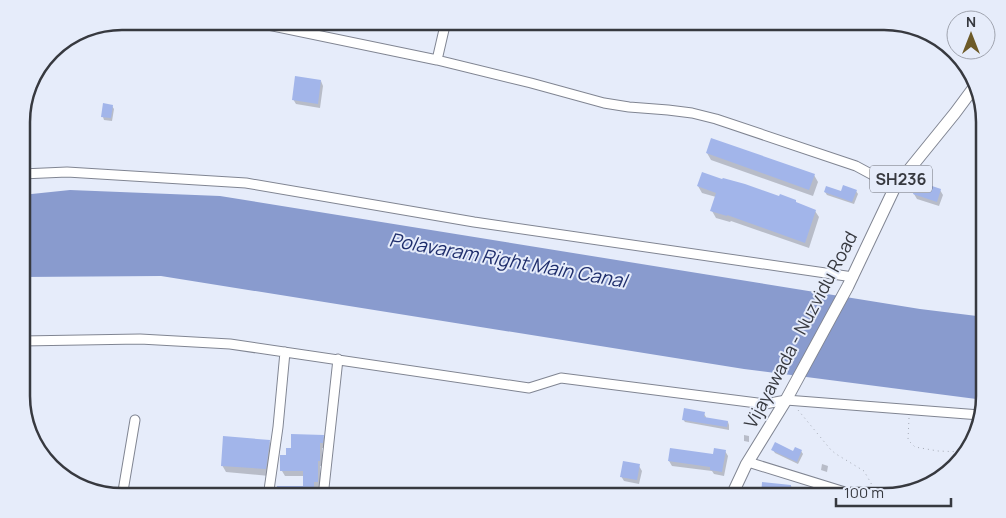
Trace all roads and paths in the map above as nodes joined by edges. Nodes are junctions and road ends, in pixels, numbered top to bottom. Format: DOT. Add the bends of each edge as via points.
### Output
graph roads {
  1 [pos="292,30"];
  2 [pos="444,30"];
  3 [pos="437,60"];
  4 [pos="971,92"];
  5 [pos="30,174"];
  6 [pos="895,186"];
  7 [pos="851,282"];
  8 [pos="30,342"];
  9 [pos="285,352"];
  10 [pos="338,359"];
  11 [pos="790,400"];
  12 [pos="909,409"];
  13 [pos="974,414"];
  14 [pos="135,420"];
  15 [pos="957,452"];
  16 [pos="748,462"];
  17 [pos="124,488"];
  18 [pos="269,488"];
  19 [pos="324,488"];
  20 [pos="735,488"];
  21 [pos="834,488"];
  22 [pos="873,488"];
  1 -- 3 [label="street"];
  2 -- 3 [label="street"];
  3 -- 6 [label="street" via="604,103 716,119 856,166"];
  4 -- 6 [label="main road, Vijayawada - Nuzvidu Road / SH236"];
  5 -- 7 [label="street" via="66,172 246,183"];
  6 -- 7 [label="main road, Vijayawada - Nuzvidu Road / SH236"];
  7 -- 11 [label="main road, Vijayawada - Nuzvidu Road / SH236"];
  8 -- 9 [label="street" via="140,339 230,344"];
  9 -- 10 [label="street"];
  9 -- 18 [label="street"];
  10 -- 11 [label="street" via="529,388 561,378 765,404"];
  10 -- 19 [label="street"];
  11 -- 12 [label="street"];
  11 -- 16 [label="main road, Vijayawada - Nuzvidu Road / SH236"];
  11 -- 22 [label="path" via="831,450 864,471"];
  12 -- 13 [label="street"];
  12 -- 15 [label="path" via="908,440 915,447"];
  14 -- 17 [label="street"];
  16 -- 20 [label="main road, Vijayawada - Nuzvidu Road / SH236"];
  16 -- 21 [label="street"];
}
